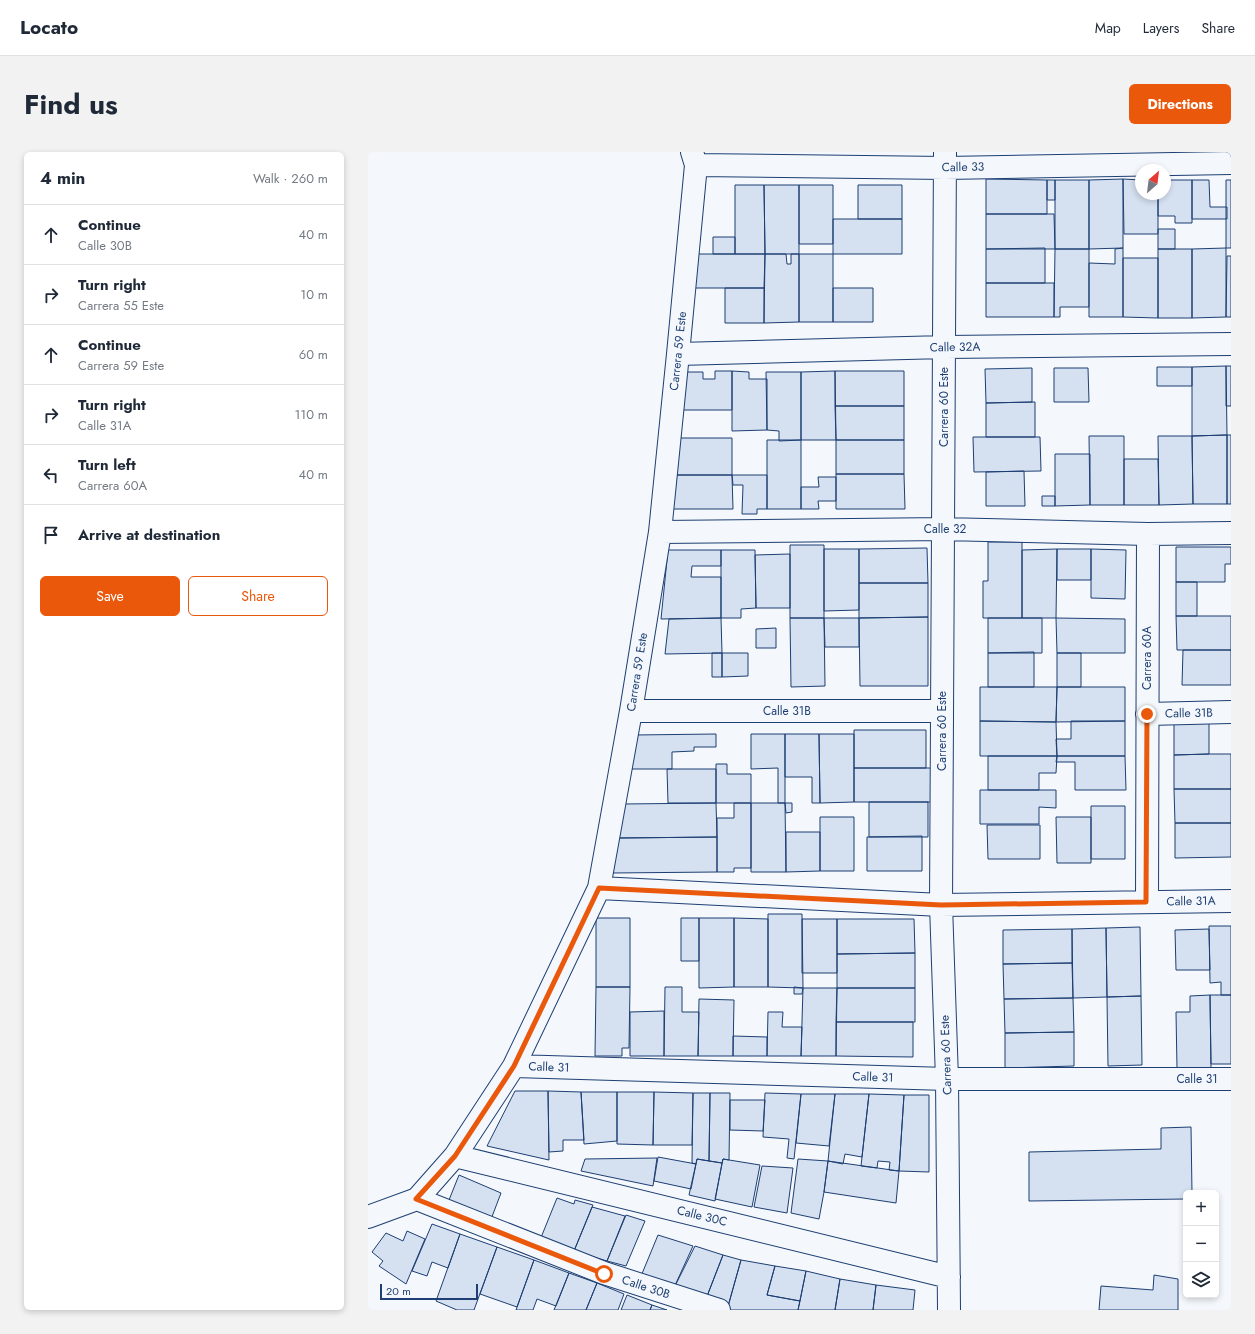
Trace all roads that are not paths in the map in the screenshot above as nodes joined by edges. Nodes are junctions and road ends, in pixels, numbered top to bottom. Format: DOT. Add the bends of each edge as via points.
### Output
graph roads {
  1 [pos="694,158"];
  2 [pos="945,160"];
  3 [pos="1231,163"];
  4 [pos="1231,344"];
  5 [pos="945,347"];
  6 [pos="678,354"];
  7 [pos="943,529"];
  8 [pos="660,532"];
  9 [pos="1231,532"];
  10 [pos="1148,534"];
  11 [pos="631,711"];
  12 [pos="942,711"];
  13 [pos="1231,712"];
  14 [pos="1147,714"];
  15 [pos="599,888"];
  16 [pos="1231,900"];
  17 [pos="1146,902"];
  18 [pos="941,905"];
  19 [pos="514,1066"];
  20 [pos="947,1079"];
  21 [pos="1231,1079"];
  22 [pos="455,1156"];
  23 [pos="416,1199"];
  24 [pos="368,1217"];
  25 [pos="949,1277"];
  26 [pos="719,1310"];
  27 [pos="949,1310"];
  1 -- 2 [label="street, Calle 33"];
  1 -- 6 [label="street, Carrera 59 Este"];
  2 -- 3 [label="street, Calle 33"];
  2 -- 5 [label="street, Carrera 60 Este"];
  4 -- 5 [label="street, Calle 32A"];
  5 -- 6 [label="street, Calle 32A"];
  5 -- 7 [label="street, Carrera 60 Este"];
  6 -- 8 [label="street, Carrera 59 Este"];
  7 -- 8 [label="street, Calle 32"];
  7 -- 10 [label="street, Calle 32"];
  7 -- 12 [label="street, Carrera 60 Este"];
  8 -- 11 [label="street, Carrera 59 Este"];
  9 -- 10 [label="street, Calle 32"];
  10 -- 14 [label="street, Carrera 60A"];
  11 -- 12 [label="street, Calle 31B"];
  11 -- 15 [label="street, Carrera 59 Este"];
  12 -- 18 [label="street, Carrera 60 Este"];
  13 -- 14 [label="street, Calle 31B"];
  14 -- 17 [label="street, Carrera 60A"];
  15 -- 18 [label="street, Calle 31A"];
  15 -- 19 [label="street, Carrera 59 Este"];
  16 -- 17 [label="street, Calle 31A"];
  17 -- 18 [label="street, Calle 31A"];
  18 -- 20 [label="street, Carrera 60 Este"];
  19 -- 20 [label="street, Calle 31"];
  19 -- 22 [label="street, Carrera 59 Este"];
  20 -- 21 [label="street, Calle 31"];
  20 -- 25 [label="street, Carrera 60 Este"];
  22 -- 23 [label="street, Carrera 59 Este"];
  22 -- 25 [label="street, Calle 30C"];
  23 -- 24 [label="street"];
  23 -- 26 [label="street, Calle 30B" via="604,1274"];
  25 -- 27 [label="street, Carrera 60 Este"];
}
